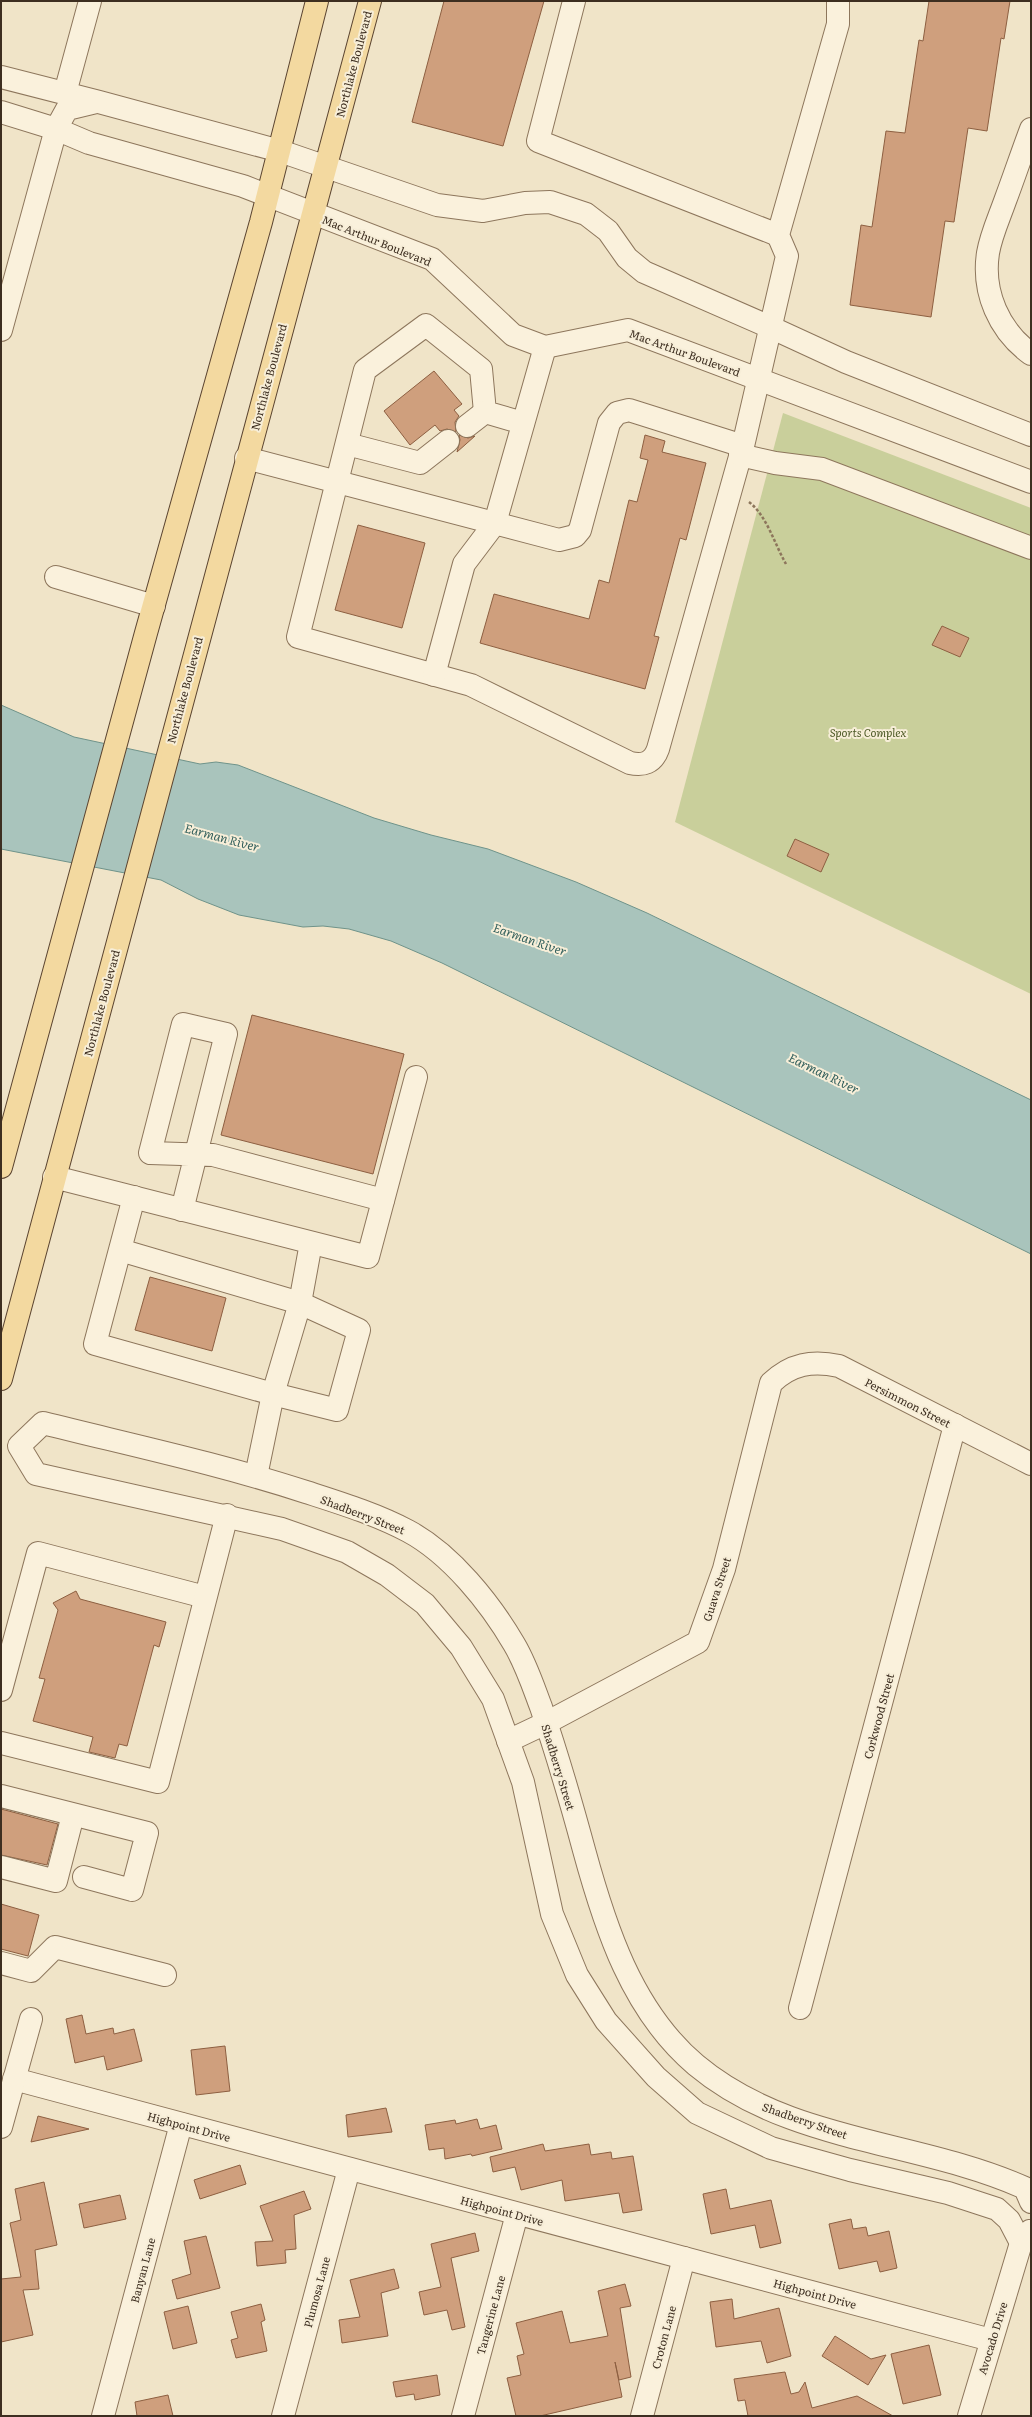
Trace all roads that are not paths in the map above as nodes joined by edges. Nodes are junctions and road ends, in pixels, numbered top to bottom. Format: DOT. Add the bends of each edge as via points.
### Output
graph roads {
  1 [pos="90,1"];
  2 [pos="317,1"];
  3 [pos="370,1"];
  4 [pos="574,1"];
  5 [pos="838,1"];
  6 [pos="1,78"];
  7 [pos="66,93"];
  8 [pos="99,102"];
  9 [pos="1,112"];
  10 [pos="56,129"];
  11 [pos="1031,129"];
  12 [pos="280,151"];
  13 [pos="325,165"];
  14 [pos="268,195"];
  15 [pos="313,214"];
  16 [pos="778,235"];
  17 [pos="770,326"];
  18 [pos="1,330"];
  19 [pos="545,347"];
  20 [pos="1031,354"];
  21 [pos="760,380"];
  22 [pos="485,412"];
  23 [pos="523,423"];
  24 [pos="467,426"];
  25 [pos="1031,435"];
  26 [pos="448,441"];
  27 [pos="347,444"];
  28 [pos="742,451"];
  29 [pos="246,458"];
  30 [pos="338,482"];
  31 [pos="1031,482"];
  32 [pos="495,523"];
  33 [pos="1031,548"];
  34 [pos="56,577"];
  35 [pos="154,606"];
  36 [pos="434,675"];
  37 [pos="416,1077"];
  38 [pos="196,1154"];
  39 [pos="2,1162"];
  40 [pos="54,1177"];
  41 [pos="134,1197"];
  42 [pos="383,1200"];
  43 [pos="182,1210"];
  44 [pos="311,1243"];
  45 [pos="120,1250"];
  46 [pos="300,1303"];
  47 [pos="782,1373"];
  48 [pos="1,1379"];
  49 [pos="273,1394"];
  50 [pos="955,1425"];
  51 [pos="10,1444"];
  52 [pos="1031,1464"];
  53 [pos="256,1476"];
  54 [pos="227,1515"];
  55 [pos="205,1597"];
  56 [pos="1,1690"];
  57 [pos="546,1724"];
  58 [pos="508,1741"];
  59 [pos="1,1743"];
  60 [pos="1,1796"];
  61 [pos="73,1815"];
  62 [pos="1,1867"];
  63 [pos="84,1877"];
  64 [pos="1,1963"];
  65 [pos="165,1975"];
  66 [pos="800,2008"];
  67 [pos="31,2019"];
  68 [pos="14,2079"];
  69 [pos="181,2124"];
  70 [pos="1,2127"];
  71 [pos="349,2169"];
  72 [pos="1031,2202"];
  73 [pos="517,2214"];
  74 [pos="1025,2250"];
  75 [pos="684,2258"];
  76 [pos="991,2340"];
  77 [pos="103,2416"];
  78 [pos="283,2416"];
  79 [pos="463,2416"];
  80 [pos="642,2416"];
  81 [pos="969,2416"];
  1 -- 7 [label="street"];
  2 -- 12 [label="main road"];
  3 -- 13 [label="main road, Northlake Boulevard"];
  4 -- 16 [label="street" via="538,142"];
  5 -- 16 [label="street" via="838,24"];
  6 -- 7 [label="street"];
  7 -- 8 [label="street"];
  8 -- 10 [label="street" via="67,109"];
  8 -- 12 [label="street"];
  9 -- 10 [label="street, Mac Arthur Boulevard"];
  10 -- 14 [label="street, Mac Arthur Boulevard" via="89,143"];
  10 -- 18 [label="street"];
  11 -- 20 [label="street" via="992,238 986,266 994,308 1013,338"];
  12 -- 13 [label="street"];
  12 -- 14 [label="main road"];
  13 -- 15 [label="main road, Northlake Boulevard"];
  13 -- 17 [label="street" via="437,205 483,211 525,203 550,202 586,214 608,230 627,258 644,272"];
  14 -- 15 [label="street, Mac Arthur Boulevard"];
  14 -- 35 [label="main road"];
  15 -- 19 [label="street, Mac Arthur Boulevard" via="432,259 513,336"];
  15 -- 29 [label="main road, Northlake Boulevard"];
  16 -- 17 [label="street" via="787,256"];
  17 -- 21 [label="street"];
  17 -- 25 [label="street" via="846,362"];
  19 -- 21 [label="street, Mac Arthur Boulevard" via="628,330"];
  19 -- 23 [label="street"];
  21 -- 28 [label="street"];
  21 -- 31 [label="street, Mac Arthur Boulevard"];
  22 -- 23 [label="street"];
  22 -- 24 [label="street"];
  22 -- 27 [label="street" via="481,369 426,325 365,370"];
  23 -- 32 [label="street"];
  26 -- 27 [label="street" via="420,463"];
  27 -- 30 [label="street"];
  28 -- 32 [label="street" via="624,410 617,413 610,423 583,524 575,536 559,540"];
  28 -- 33 [label="street" via="775,463 822,469"];
  28 -- 36 [label="street" via="658,749 650,761 640,765 630,763 471,685"];
  29 -- 30 [label="street"];
  29 -- 40 [label="main road, Northlake Boulevard"];
  30 -- 32 [label="street"];
  30 -- 36 [label="street" via="298,637"];
  32 -- 36 [label="street" via="464,564"];
  34 -- 35 [label="street"];
  35 -- 39 [label="main road"];
  37 -- 42 [label="street"];
  38 -- 38 [label="street" via="226,1034 183,1024 150,1153"];
  38 -- 42 [label="street" via="213,1155"];
  38 -- 43 [label="street"];
  40 -- 41 [label="street"];
  40 -- 48 [label="main road, Northlake Boulevard"];
  41 -- 43 [label="street"];
  41 -- 45 [label="street"];
  42 -- 44 [label="street" via="368,1257"];
  43 -- 44 [label="street"];
  44 -- 46 [label="street"];
  45 -- 46 [label="street"];
  45 -- 49 [label="street" via="95,1344"];
  46 -- 49 [label="street"];
  46 -- 49 [label="street" via="359,1330 337,1410"];
  47 -- 50 [label="street, Persimmon Street" via="795,1366 809,1363 838,1366"];
  47 -- 57 [label="street, Guava Street" via="771,1383 724,1569 698,1642"];
  49 -- 53 [label="street"];
  50 -- 52 [label="street, Persimmon Street"];
  50 -- 66 [label="street, Corkwood Street"];
  51 -- 53 [label="street, Shadberry Street" via="43,1423"];
  51 -- 54 [label="street, Shadberry Street" via="36,1474"];
  53 -- 57 [label="street, Shadberry Street" via="352,1507 409,1531 435,1550 482,1597 515,1646 528,1673"];
  54 -- 55 [label="street"];
  54 -- 58 [label="street, Shadberry Street" via="282,1529 347,1552 387,1575 425,1604 461,1648 493,1699"];
  55 -- 56 [label="street" via="38,1553"];
  55 -- 59 [label="street" via="158,1782"];
  57 -- 58 [label="street, Guava Street"];
  57 -- 72 [label="street, Shadberry Street" via="598,1902 620,1960 650,2011 673,2043 708,2074 768,2109 842,2134 1001,2177 1025,2188"];
  58 -- 74 [label="street, Shadberry Street" via="523,1782 552,1914 577,1975 606,2021 656,2077 697,2113 771,2148 948,2193 997,2209 1009,2220"];
  60 -- 61 [label="street"];
  61 -- 62 [label="street" via="56,1880"];
  61 -- 63 [label="street" via="147,1833 132,1890"];
  64 -- 65 [label="street" via="31,1971 55,1946"];
  67 -- 68 [label="street"];
  68 -- 69 [label="street, Highpoint Drive"];
  68 -- 70 [label="street"];
  69 -- 71 [label="street, Highpoint Drive"];
  69 -- 77 [label="street, Banyan Lane"];
  71 -- 73 [label="street, Highpoint Drive"];
  71 -- 78 [label="street, Plumosa Lane"];
  73 -- 75 [label="street, Highpoint Drive"];
  73 -- 79 [label="street, Tangerine Lane"];
  74 -- 76 [label="street, Avocado Drive"];
  75 -- 76 [label="street, Highpoint Drive"];
  75 -- 80 [label="street, Croton Lane"];
  76 -- 81 [label="street, Avocado Drive"];
}
